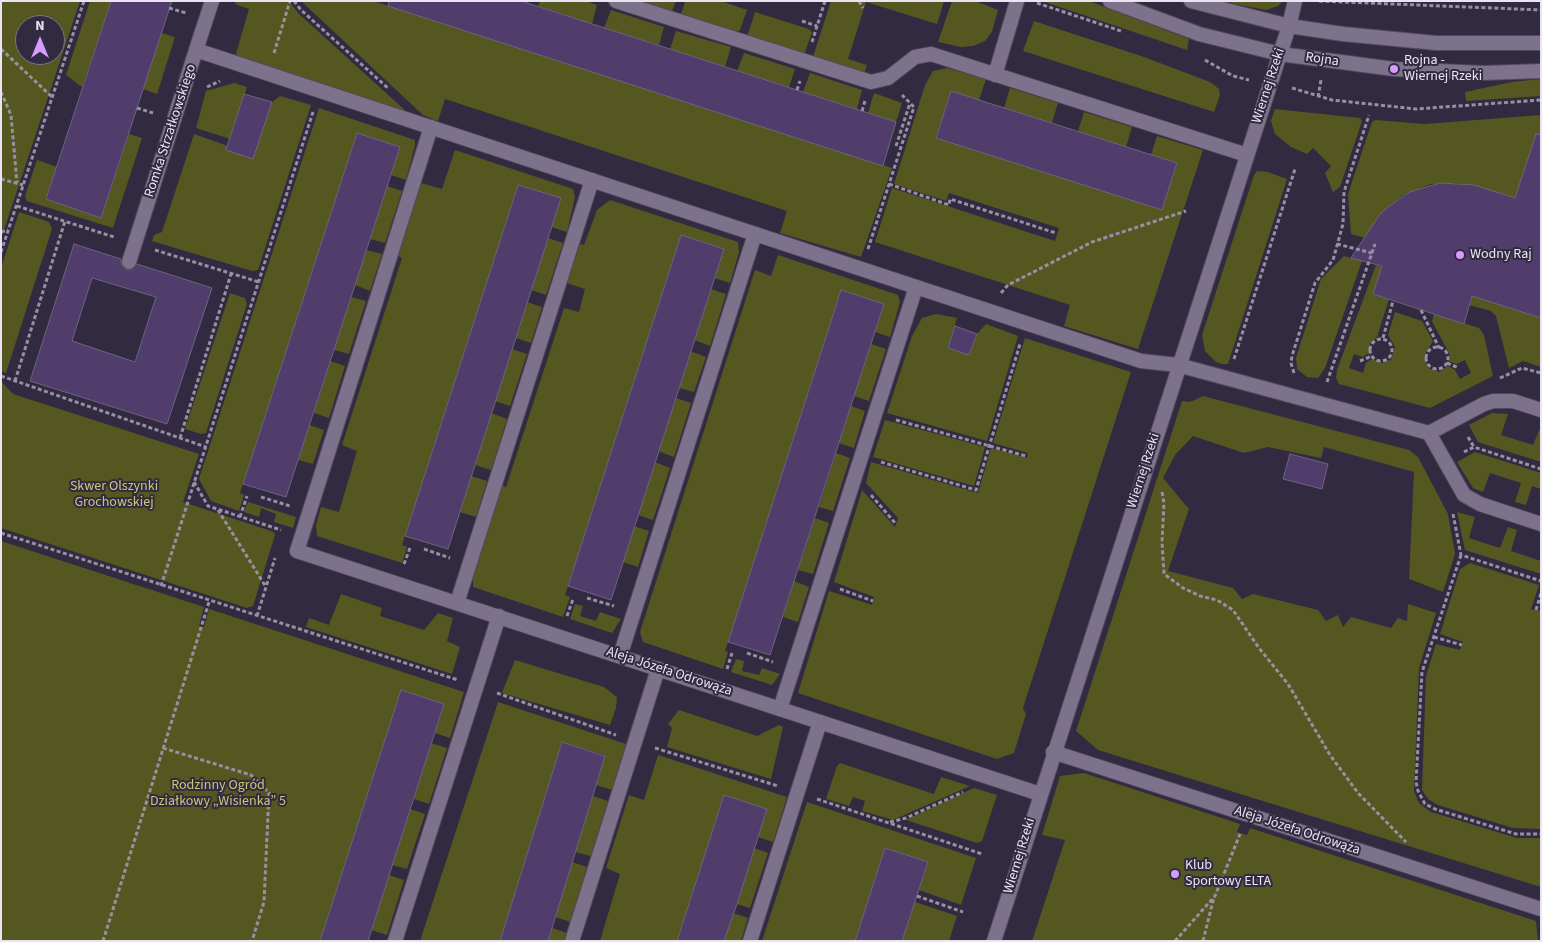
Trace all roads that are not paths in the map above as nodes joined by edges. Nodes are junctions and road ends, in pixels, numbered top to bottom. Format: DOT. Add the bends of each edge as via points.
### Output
graph roads {
  1 [pos="212,1"];
  2 [pos="616,1"];
  3 [pos="1017,1"];
  4 [pos="1110,1"];
  5 [pos="1191,1"];
  6 [pos="1295,1"];
  7 [pos="1289,26"];
  8 [pos="1541,43"];
  9 [pos="196,50"];
  10 [pos="1280,54"];
  11 [pos="1541,71"];
  12 [pos="995,75"];
  13 [pos="431,127"];
  14 [pos="1247,154"];
  15 [pos="592,180"];
  16 [pos="755,234"];
  17 [pos="129,262"];
  18 [pos="916,287"];
  19 [pos="1178,366"];
  20 [pos="1541,410"];
  21 [pos="1429,433"];
  22 [pos="1541,524"];
  23 [pos="457,603"];
  24 [pos="499,616"];
  25 [pos="620,656"];
  26 [pos="658,669"];
  27 [pos="780,709"];
  28 [pos="820,722"];
  29 [pos="1053,752"];
  30 [pos="1040,794"];
  31 [pos="1541,909"];
  32 [pos="395,941"];
  33 [pos="572,941"];
  34 [pos="750,941"];
  35 [pos="994,941"];
  1 -- 9 [label="street, Romka Strzałkowskiego"];
  2 -- 12 [label="street" via="871,82 888,78 915,57 930,54"];
  3 -- 12 [label="street"];
  4 -- 10 [label="street, Rojna" via="1199,34"];
  5 -- 7 [label="street, Rojna"];
  6 -- 7 [label="street, Wiernej Rzeki"];
  7 -- 8 [label="street, Rojna" via="1436,43"];
  7 -- 10 [label="street, Wiernej Rzeki"];
  9 -- 13 [label="street"];
  9 -- 17 [label="street, Romka Strzałkowskiego"];
  10 -- 11 [label="street, Rojna" via="1394,69 1483,73"];
  10 -- 14 [label="street, Wiernej Rzeki"];
  12 -- 14 [label="street"];
  13 -- 15 [label="street"];
  13 -- 23 [label="street, Aleja Józefa Odrowąża" via="297,551"];
  14 -- 19 [label="street, Wiernej Rzeki"];
  15 -- 16 [label="street"];
  15 -- 23 [label="street"];
  16 -- 18 [label="street"];
  16 -- 25 [label="street"];
  18 -- 19 [label="street" via="1141,361"];
  18 -- 27 [label="street"];
  19 -- 21 [label="street"];
  19 -- 29 [label="street, Wiernej Rzeki"];
  20 -- 21 [label="street" via="1513,401 1493,401"];
  21 -- 22 [label="street" via="1457,487 1472,501"];
  23 -- 24 [label="street, Aleja Józefa Odrowąża"];
  24 -- 25 [label="street, Aleja Józefa Odrowąża"];
  24 -- 32 [label="street"];
  25 -- 26 [label="street, Aleja Józefa Odrowąża"];
  26 -- 27 [label="street, Aleja Józefa Odrowąża"];
  26 -- 33 [label="street"];
  27 -- 28 [label="street, Aleja Józefa Odrowąża"];
  28 -- 30 [label="street, Aleja Józefa Odrowąża"];
  28 -- 34 [label="street"];
  29 -- 30 [label="street, Wiernej Rzeki"];
  29 -- 31 [label="street, Aleja Józefa Odrowąża"];
  30 -- 35 [label="street, Wiernej Rzeki"];
}
